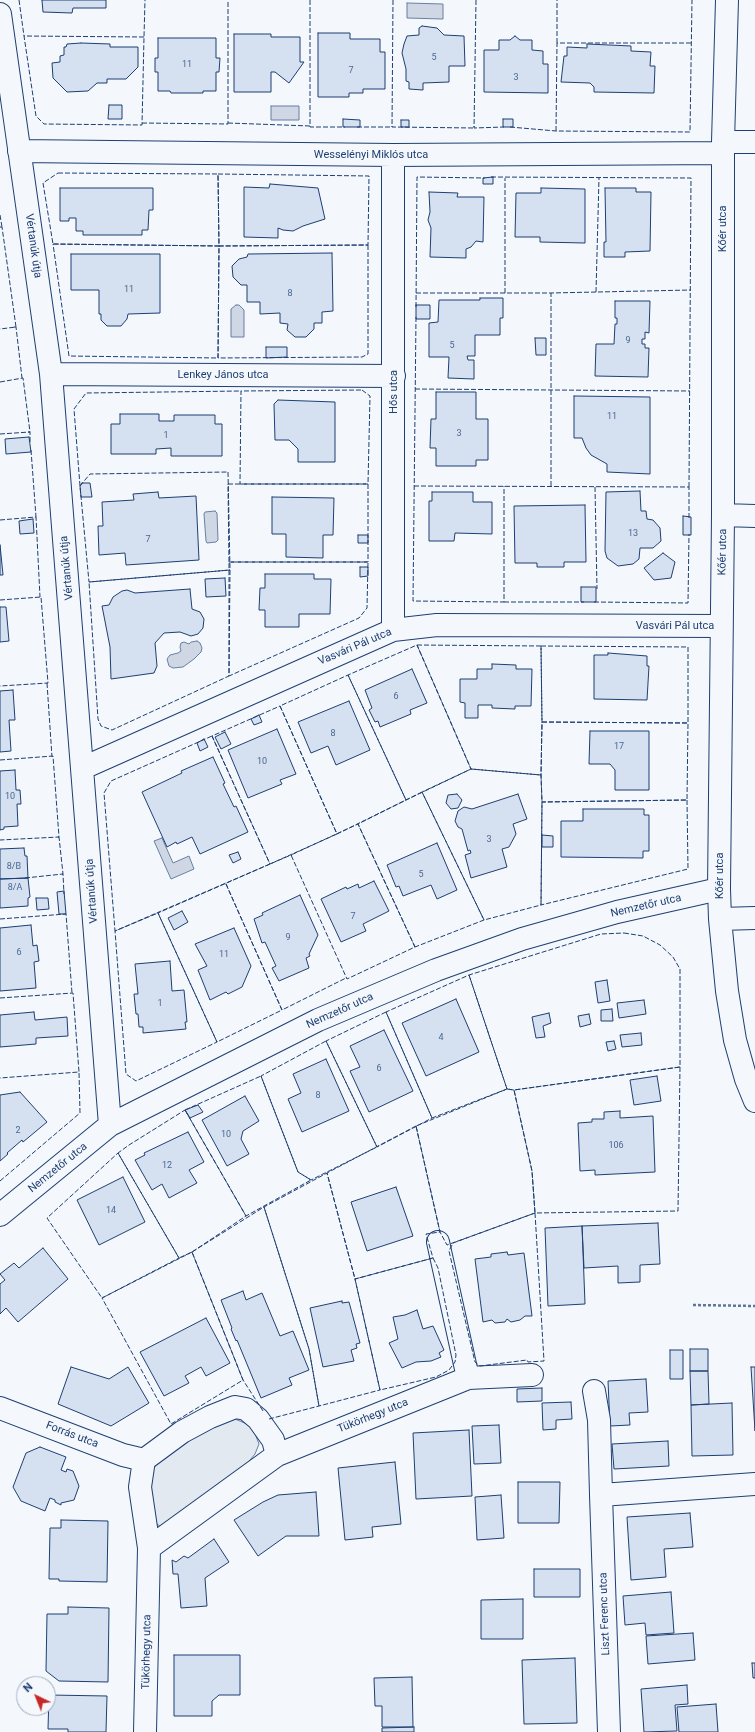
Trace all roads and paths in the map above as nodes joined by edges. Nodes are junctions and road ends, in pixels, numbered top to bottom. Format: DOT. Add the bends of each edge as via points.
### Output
graph roads {
  1 [pos="727,0"];
  2 [pos="0,14"];
  3 [pos="755,142"];
  4 [pos="723,148"];
  5 [pos="19,151"];
  6 [pos="393,155"];
  7 [pos="52,374"];
  8 [pos="394,376"];
  9 [pos="723,515"];
  10 [pos="755,516"];
  11 [pos="721,626"];
  12 [pos="393,630"];
  13 [pos="83,768"];
  14 [pos="719,889"];
  15 [pos="755,918"];
  16 [pos="720,919"];
  17 [pos="755,1101"];
  18 [pos="110,1125"];
  19 [pos="0,1215"];
  20 [pos="438,1242"];
  21 [pos="693,1305"];
  22 [pos="755,1306"];
  23 [pos="532,1375"];
  24 [pos="468,1378"];
  25 [pos="594,1391"];
  26 [pos="0,1408"];
  27 [pos="277,1455"];
  28 [pos="144,1460"];
  29 [pos="755,1484"];
  30 [pos="600,1495"];
  31 [pos="149,1548"];
  32 [pos="145,1732"];
  33 [pos="609,1732"];
  1 -- 4 [label="street, Kőér utca"];
  2 -- 5 [label="street, Vértanúk útja"];
  3 -- 4 [label="street, Wesselényi Miklós utca"];
  4 -- 6 [label="street, Wesselényi Miklós utca"];
  4 -- 9 [label="street, Kőér utca"];
  5 -- 6 [label="street, Wesselényi Miklós utca"];
  5 -- 7 [label="street, Vértanúk útja"];
  6 -- 8 [label="street, Hős utca"];
  7 -- 8 [label="street, Lenkey János utca"];
  7 -- 13 [label="street, Vértanúk útja"];
  8 -- 12 [label="street, Hős utca"];
  9 -- 10 [label="street"];
  9 -- 11 [label="street, Kőér utca"];
  11 -- 12 [label="street, Vasvári Pál utca" via="437,625"];
  11 -- 14 [label="street, Kőér utca"];
  12 -- 13 [label="street, Vasvári Pál utca"];
  13 -- 18 [label="street, Vértanúk útja"];
  14 -- 16 [label="street, Kőér utca"];
  14 -- 18 [label="street, Nemzetőr utca" via="617,912 522,939 436,970 318,1020"];
  15 -- 16 [label="street"];
  16 -- 17 [label="street, Kőér utca" via="735,1040 746,1080"];
  18 -- 19 [label="street, Nemzetőr utca"];
  20 -- 24 [label="street"];
  21 -- 22 [label="path"];
  23 -- 24 [label="street, Tükörhegy utca"];
  24 -- 27 [label="street, Tükörhegy utca"];
  25 -- 30 [label="street, Liszt Ferenc utca" via="599,1420"];
  26 -- 28 [label="street, Forrás utca" via="123,1455"];
  27 -- 28 [label="street" via="273,1440 258,1419 246,1409 235,1407 182,1432"];
  27 -- 31 [label="street, Tükörhegy utca"];
  28 -- 31 [label="street, Tükörhegy utca" via="140,1487"];
  29 -- 30 [label="street"];
  30 -- 33 [label="street, Liszt Ferenc utca"];
  31 -- 32 [label="street, Tükörhegy utca"];
}
